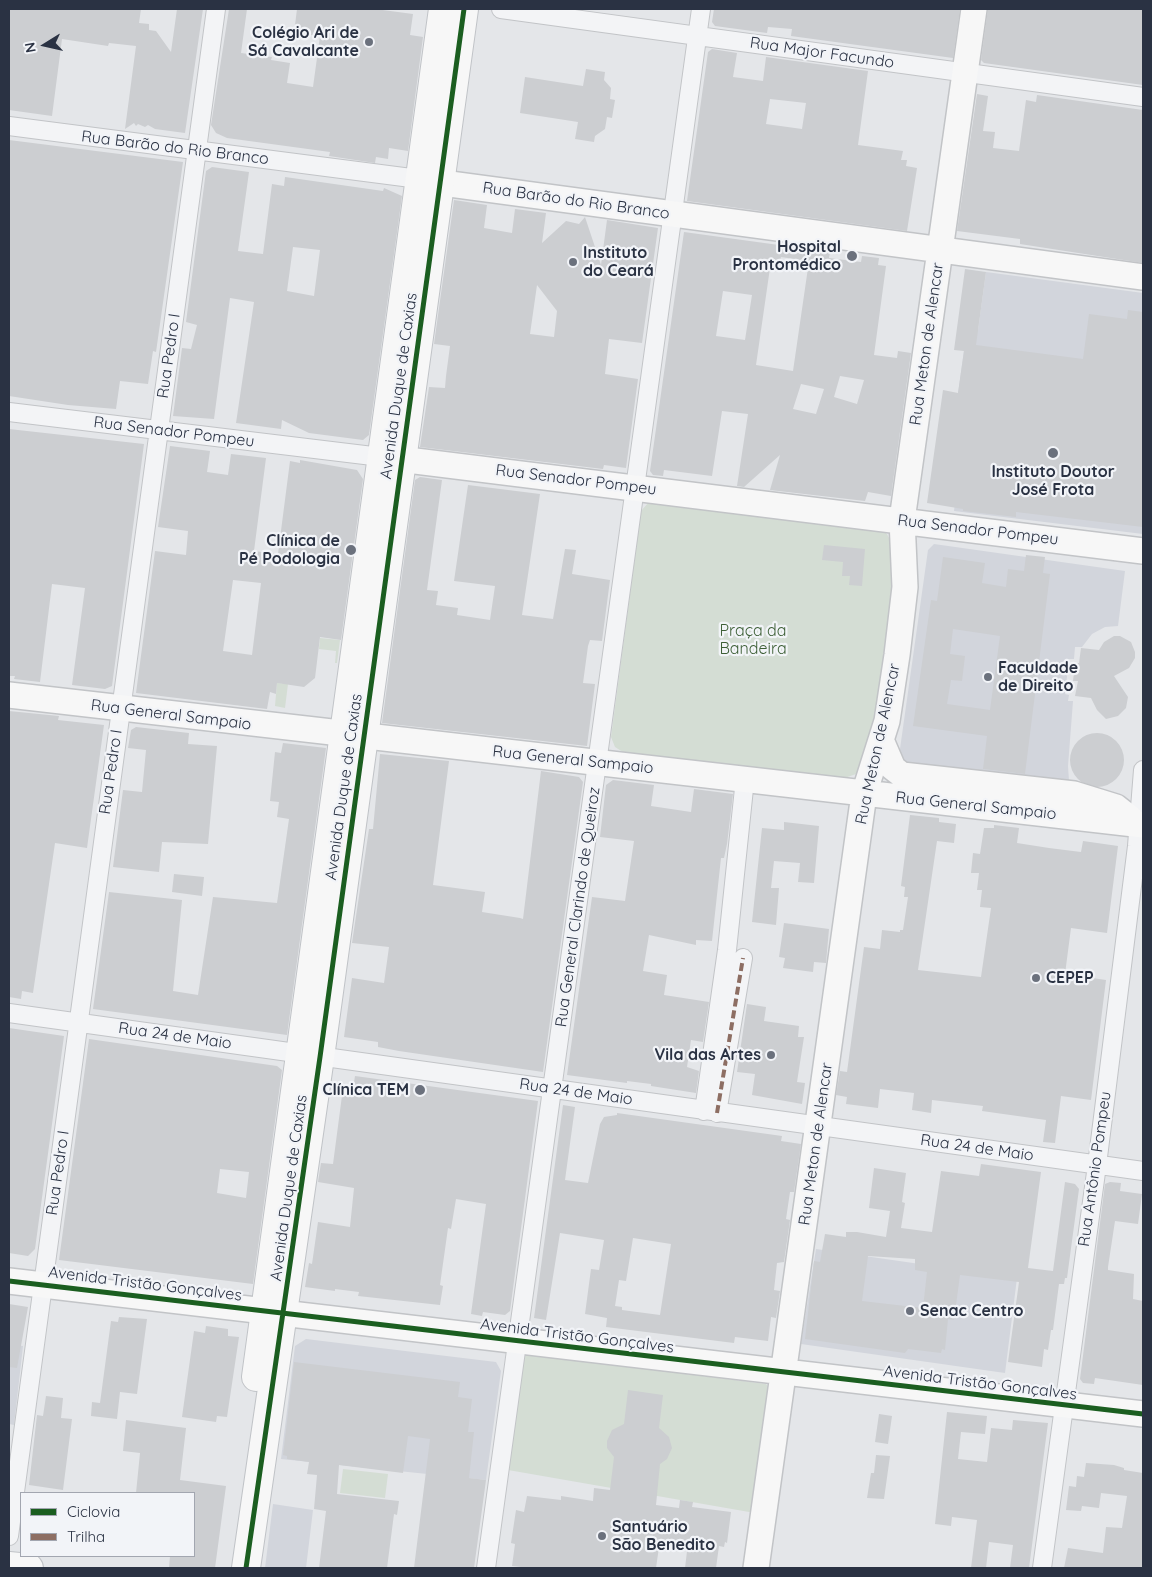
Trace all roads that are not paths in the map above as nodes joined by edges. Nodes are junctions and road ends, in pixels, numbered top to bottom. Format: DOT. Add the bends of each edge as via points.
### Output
graph roads {
  1 [pos="216,9"];
  2 [pos="443,9"];
  3 [pos="464,9"];
  4 [pos="501,9"];
  5 [pos="701,9"];
  6 [pos="974,9"];
  7 [pos="697,36"];
  8 [pos="965,73"];
  9 [pos="1143,97"];
  10 [pos="9,126"];
  11 [pos="197,151"];
  12 [pos="429,181"];
  13 [pos="673,215"];
  14 [pos="940,250"];
  15 [pos="1143,277"];
  16 [pos="9,412"];
  17 [pos="158,430"];
  18 [pos="391,458"];
  19 [pos="635,488"];
  20 [pos="902,520"];
  21 [pos="1143,550"];
  22 [pos="9,695"];
  23 [pos="120,709"];
  24 [pos="354,736"];
  25 [pos="881,740"];
  26 [pos="598,764"];
  27 [pos="1143,770"];
  28 [pos="745,779"];
  29 [pos="864,794"];
  30 [pos="1141,824"];
  31 [pos="743,958"];
  32 [pos="9,1013"];
  33 [pos="78,1023"];
  34 [pos="310,1056"];
  35 [pos="553,1088"];
  36 [pos="711,1112"];
  37 [pos="818,1126"];
  38 [pos="1097,1165"];
  39 [pos="1143,1171"];
  40 [pos="9,1281"];
  41 [pos="42,1285"];
  42 [pos="275,1311"];
  43 [pos="517,1342"];
  44 [pos="783,1373"];
  45 [pos="1064,1405"];
  46 [pos="1143,1414"];
  47 [pos="9,1536"];
  48 [pos="9,1566"];
  49 [pos="29,1568"];
  50 [pos="230,1568"];
  51 [pos="246,1568"];
  52 [pos="486,1568"];
  53 [pos="756,1568"];
  54 [pos="1042,1568"];
  1 -- 11 [label="street, Rua Pedro I"];
  2 -- 12 [label="main road, Avenida Duque de Caxias"];
  3 -- 12 [label="main road, Avenida Duque de Caxias"];
  4 -- 7 [label="street, Rua Major Facundo"];
  5 -- 7 [label="street, Rua General Clarindo de Queiroz"];
  6 -- 8 [label="street, Rua Meton de Alencar"];
  7 -- 8 [label="street, Rua Major Facundo"];
  7 -- 13 [label="street, Rua General Clarindo de Queiroz"];
  8 -- 9 [label="street, Rua Major Facundo"];
  8 -- 14 [label="street, Rua Meton de Alencar"];
  10 -- 11 [label="street, Rua Barão do Rio Branco"];
  11 -- 12 [label="street, Rua Barão do Rio Branco"];
  11 -- 17 [label="street, Rua Pedro I"];
  12 -- 13 [label="street, Rua Barão do Rio Branco"];
  12 -- 18 [label="main road, Avenida Duque de Caxias"];
  13 -- 14 [label="street, Rua Barão do Rio Branco"];
  13 -- 19 [label="street, Rua General Clarindo de Queiroz"];
  14 -- 15 [label="street, Rua Barão do Rio Branco"];
  14 -- 20 [label="street, Rua Meton de Alencar"];
  16 -- 17 [label="street, Rua Senador Pompeu"];
  17 -- 18 [label="street, Rua Senador Pompeu"];
  17 -- 23 [label="street, Rua Pedro I"];
  18 -- 19 [label="street, Rua Senador Pompeu"];
  18 -- 24 [label="main road, Avenida Duque de Caxias"];
  19 -- 20 [label="street, Rua Senador Pompeu"];
  19 -- 26 [label="street, Rua General Clarindo de Queiroz"];
  20 -- 21 [label="street, Rua Senador Pompeu"];
  20 -- 25 [label="street, Rua Meton de Alencar" via="905,587 887,721"];
  22 -- 23 [label="street, Rua General Sampaio"];
  23 -- 24 [label="street, Rua General Sampaio"];
  23 -- 33 [label="street, Rua Pedro I"];
  24 -- 26 [label="street, Rua General Sampaio"];
  24 -- 34 [label="main road, Avenida Duque de Caxias"];
  25 -- 29 [label="street, Rua Meton de Alencar"];
  25 -- 30 [label="street" via="893,768 902,775 1074,794 1116,807"];
  26 -- 28 [label="street, Rua General Sampaio"];
  26 -- 35 [label="street, Rua General Clarindo de Queiroz"];
  27 -- 30 [label="street, Rua Antônio Pompeu"];
  28 -- 29 [label="street, Rua General Sampaio"];
  28 -- 36 [label="street"];
  29 -- 30 [label="street, Rua General Sampaio"];
  29 -- 37 [label="street, Rua Meton de Alencar"];
  30 -- 38 [label="street, Rua Antônio Pompeu"];
  31 -- 36 [label="street"];
  32 -- 33 [label="street, Rua 24 de Maio"];
  33 -- 34 [label="street, Rua 24 de Maio"];
  33 -- 41 [label="street, Rua Pedro I"];
  34 -- 35 [label="street, Rua 24 de Maio"];
  34 -- 42 [label="main road, Avenida Duque de Caxias"];
  35 -- 36 [label="street, Rua 24 de Maio"];
  35 -- 43 [label="street, Rua General Clarindo de Queiroz"];
  36 -- 37 [label="street, Rua 24 de Maio"];
  37 -- 38 [label="street, Rua 24 de Maio"];
  37 -- 44 [label="street, Rua Meton de Alencar"];
  38 -- 39 [label="street, Rua 24 de Maio"];
  38 -- 45 [label="street, Rua Antônio Pompeu"];
  40 -- 41 [label="street, Avenida Tristão Gonçalves"];
  41 -- 42 [label="street, Avenida Tristão Gonçalves"];
  41 -- 47 [label="street, Rua Pedro I"];
  42 -- 43 [label="street, Avenida Tristão Gonçalves"];
  42 -- 50 [label="main road, Avenida Duque de Caxias"];
  42 -- 51 [label="main road, Avenida Duque de Caxias"];
  43 -- 44 [label="street, Avenida Tristão Gonçalves"];
  43 -- 52 [label="street, Rua General Clarindo de Queiroz"];
  44 -- 45 [label="street, Avenida Tristão Gonçalves"];
  44 -- 53 [label="street, Rua Meton de Alencar"];
  45 -- 46 [label="street, Avenida Tristão Gonçalves"];
  45 -- 54 [label="street, Rua Antônio Pompeu"];
  48 -- 49 [label="main road"];
}
